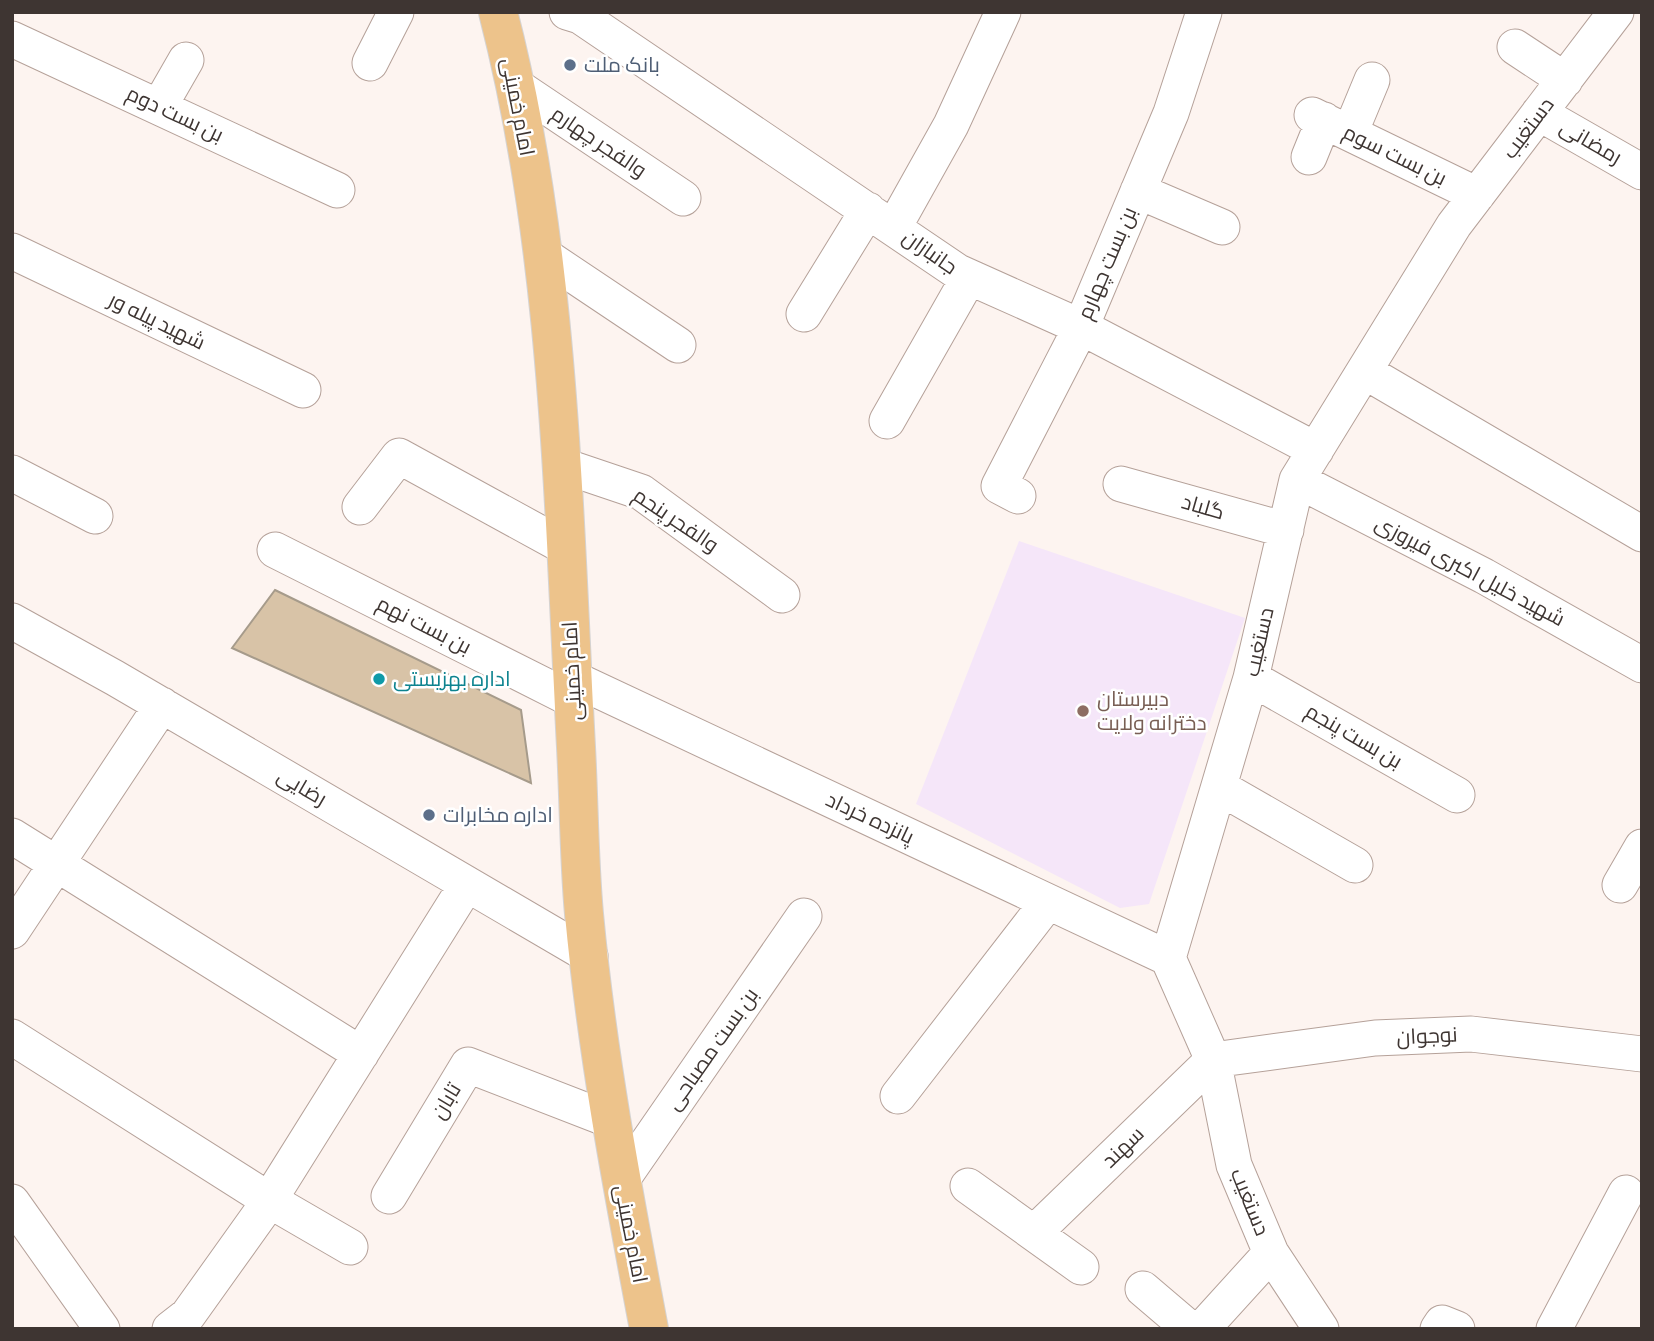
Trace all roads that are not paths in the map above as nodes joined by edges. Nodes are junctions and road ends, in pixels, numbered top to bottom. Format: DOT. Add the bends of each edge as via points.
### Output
graph roads {
  1 [pos="396,12"];
  2 [pos="498,12"];
  3 [pos="568,12"];
  4 [pos="1003,12"];
  5 [pos="1616,12"];
  6 [pos="1202,13"];
  7 [pos="12,39"];
  8 [pos="1515,47"];
  9 [pos="186,60"];
  10 [pos="370,63"];
  11 [pos="1373,79"];
  12 [pos="1565,80"];
  13 [pos="516,86"];
  14 [pos="159,107"];
  15 [pos="1539,113"];
  16 [pos="1329,123"];
  17 [pos="1309,157"];
  18 [pos="1642,172"];
  19 [pos="337,190"];
  20 [pos="1138,191"];
  21 [pos="1477,195"];
  22 [pos="682,198"];
  23 [pos="881,219"];
  24 [pos="1222,226"];
  25 [pos="12,251"];
  26 [pos="545,256"];
  27 [pos="969,277"];
  28 [pos="804,314"];
  29 [pos="1081,327"];
  30 [pos="678,345"];
  31 [pos="1364,371"];
  32 [pos="303,390"];
  33 [pos="887,421"];
  34 [pos="1316,450"];
  35 [pos="561,465"];
  36 [pos="12,473"];
  37 [pos="1297,480"];
  38 [pos="1121,484"];
  39 [pos="1018,496"];
  40 [pos="360,507"];
  41 [pos="95,516"];
  42 [pos="1286,530"];
  43 [pos="1642,534"];
  44 [pos="565,547"];
  45 [pos="275,550"];
  46 [pos="782,595"];
  47 [pos="12,621"];
  48 [pos="1642,665"];
  49 [pos="1251,678"];
  50 [pos="573,689"];
  51 [pos="162,705"];
  52 [pos="1219,787"];
  53 [pos="1457,795"];
  54 [pos="12,836"];
  55 [pos="1642,847"];
  56 [pos="57,863"];
  57 [pos="1356,865"];
  58 [pos="467,884"];
  59 [pos="1620,885"];
  60 [pos="1048,902"];
  61 [pos="804,916"];
  62 [pos="12,932"];
  63 [pos="590,956"];
  64 [pos="1168,958"];
  65 [pos="12,1037"];
  66 [pos="361,1054"];
  67 [pos="1642,1054"];
  68 [pos="1213,1060"];
  69 [pos="898,1096"];
  70 [pos="610,1120"];
  71 [pos="621,1181"];
  72 [pos="968,1186"];
  73 [pos="1626,1193"];
  74 [pos="389,1196"];
  75 [pos="269,1200"];
  76 [pos="12,1202"];
  77 [pos="1034,1233"];
  78 [pos="350,1247"];
  79 [pos="1271,1252"];
  80 [pos="1081,1267"];
  81 [pos="1143,1289"];
  82 [pos="102,1329"];
  83 [pos="170,1329"];
  84 [pos="649,1329"];
  85 [pos="1190,1329"];
  86 [pos="1202,1329"];
  87 [pos="1321,1329"];
  88 [pos="1438,1329"];
  89 [pos="1457,1329"];
  90 [pos="1555,1329"];
  1 -- 10 [label="street"];
  2 -- 13 [label="main road, امام خمینی"];
  3 -- 23 [label="street, جانبازان"];
  4 -- 23 [label="street" via="951,125"];
  5 -- 12 [label="street, دستغیب"];
  6 -- 20 [label="street, بن بست چهارم" via="1171,113"];
  7 -- 14 [label="street, بن بست دوم"];
  8 -- 12 [label="street"];
  9 -- 14 [label="street"];
  11 -- 16 [label="street"];
  12 -- 15 [label="street, دستغیب"];
  13 -- 22 [label="street, والفجر چهارم"];
  13 -- 26 [label="main road, امام خمینی"];
  14 -- 19 [label="street, بن بست دوم"];
  15 -- 18 [label="street, رمضانی"];
  15 -- 21 [label="street, دستغیب"];
  16 -- 17 [label="street"];
  16 -- 21 [label="street, بن بست سوم"];
  20 -- 24 [label="street"];
  20 -- 29 [label="street, بن بست چهارم"];
  21 -- 31 [label="street, دستغیب"];
  23 -- 27 [label="street, جانبازان"];
  23 -- 28 [label="street"];
  25 -- 32 [label="street, شهید پیله ور"];
  26 -- 30 [label="street"];
  26 -- 35 [label="main road, امام خمینی"];
  27 -- 29 [label="street, جانبازان"];
  27 -- 33 [label="street"];
  29 -- 34 [label="street, جانبازان"];
  29 -- 39 [label="street, بن بست چهارم" via="999,486"];
  31 -- 34 [label="street, دستغیب"];
  31 -- 43 [label="street"];
  34 -- 37 [label="street, دستغیب"];
  35 -- 44 [label="main road, امام خمینی"];
  35 -- 46 [label="street, والفجر پنجم" via="641,492"];
  36 -- 41 [label="street"];
  37 -- 42 [label="street, دستغیب"];
  37 -- 48 [label="street, شهید خلیل اکبری فیروزی" via="1484,576"];
  38 -- 42 [label="street, گلباد"];
  40 -- 44 [label="street" via="399,456"];
  42 -- 49 [label="street, دستغیب"];
  44 -- 50 [label="main road, امام خمینی"];
  45 -- 50 [label="street, بن بست نهم"];
  47 -- 51 [label="street, رضایی"];
  49 -- 52 [label="street, دستغیب"];
  49 -- 53 [label="street, بن بست پنجم"];
  50 -- 60 [label="street, پانزده خرداد"];
  50 -- 63 [label="main road, امام خمینی"];
  51 -- 56 [label="street"];
  51 -- 58 [label="street, رضایی"];
  52 -- 57 [label="street"];
  52 -- 64 [label="street, دستغیب"];
  54 -- 56 [label="street"];
  55 -- 59 [label="street"];
  56 -- 62 [label="street"];
  56 -- 66 [label="street"];
  58 -- 63 [label="street, رضایی"];
  58 -- 66 [label="street"];
  60 -- 64 [label="street, پانزده خرداد"];
  60 -- 69 [label="street"];
  61 -- 71 [label="street, بن بست مصباحی"];
  63 -- 70 [label="main road, امام خمینی"];
  64 -- 68 [label="street, دستغیب"];
  65 -- 75 [label="street"];
  66 -- 75 [label="street"];
  67 -- 68 [label="street, نوجوان" via="1471,1034 1375,1038"];
  68 -- 77 [label="street, سهند"];
  68 -- 79 [label="street, دستغیب" via="1234,1165"];
  70 -- 71 [label="main road, امام خمینی"];
  70 -- 74 [label="street, تابان" via="468,1065"];
  71 -- 84 [label="main road, امام خمینی"];
  72 -- 77 [label="street"];
  73 -- 90 [label="street"];
  75 -- 78 [label="street"];
  75 -- 83 [label="street" via="188,1315"];
  76 -- 82 [label="street"];
  77 -- 80 [label="street"];
  79 -- 86 [label="street"];
  79 -- 87 [label="street, دستغیب"];
  81 -- 85 [label="street"];
  88 -- 89 [label="street" via="1442,1323"];
}
